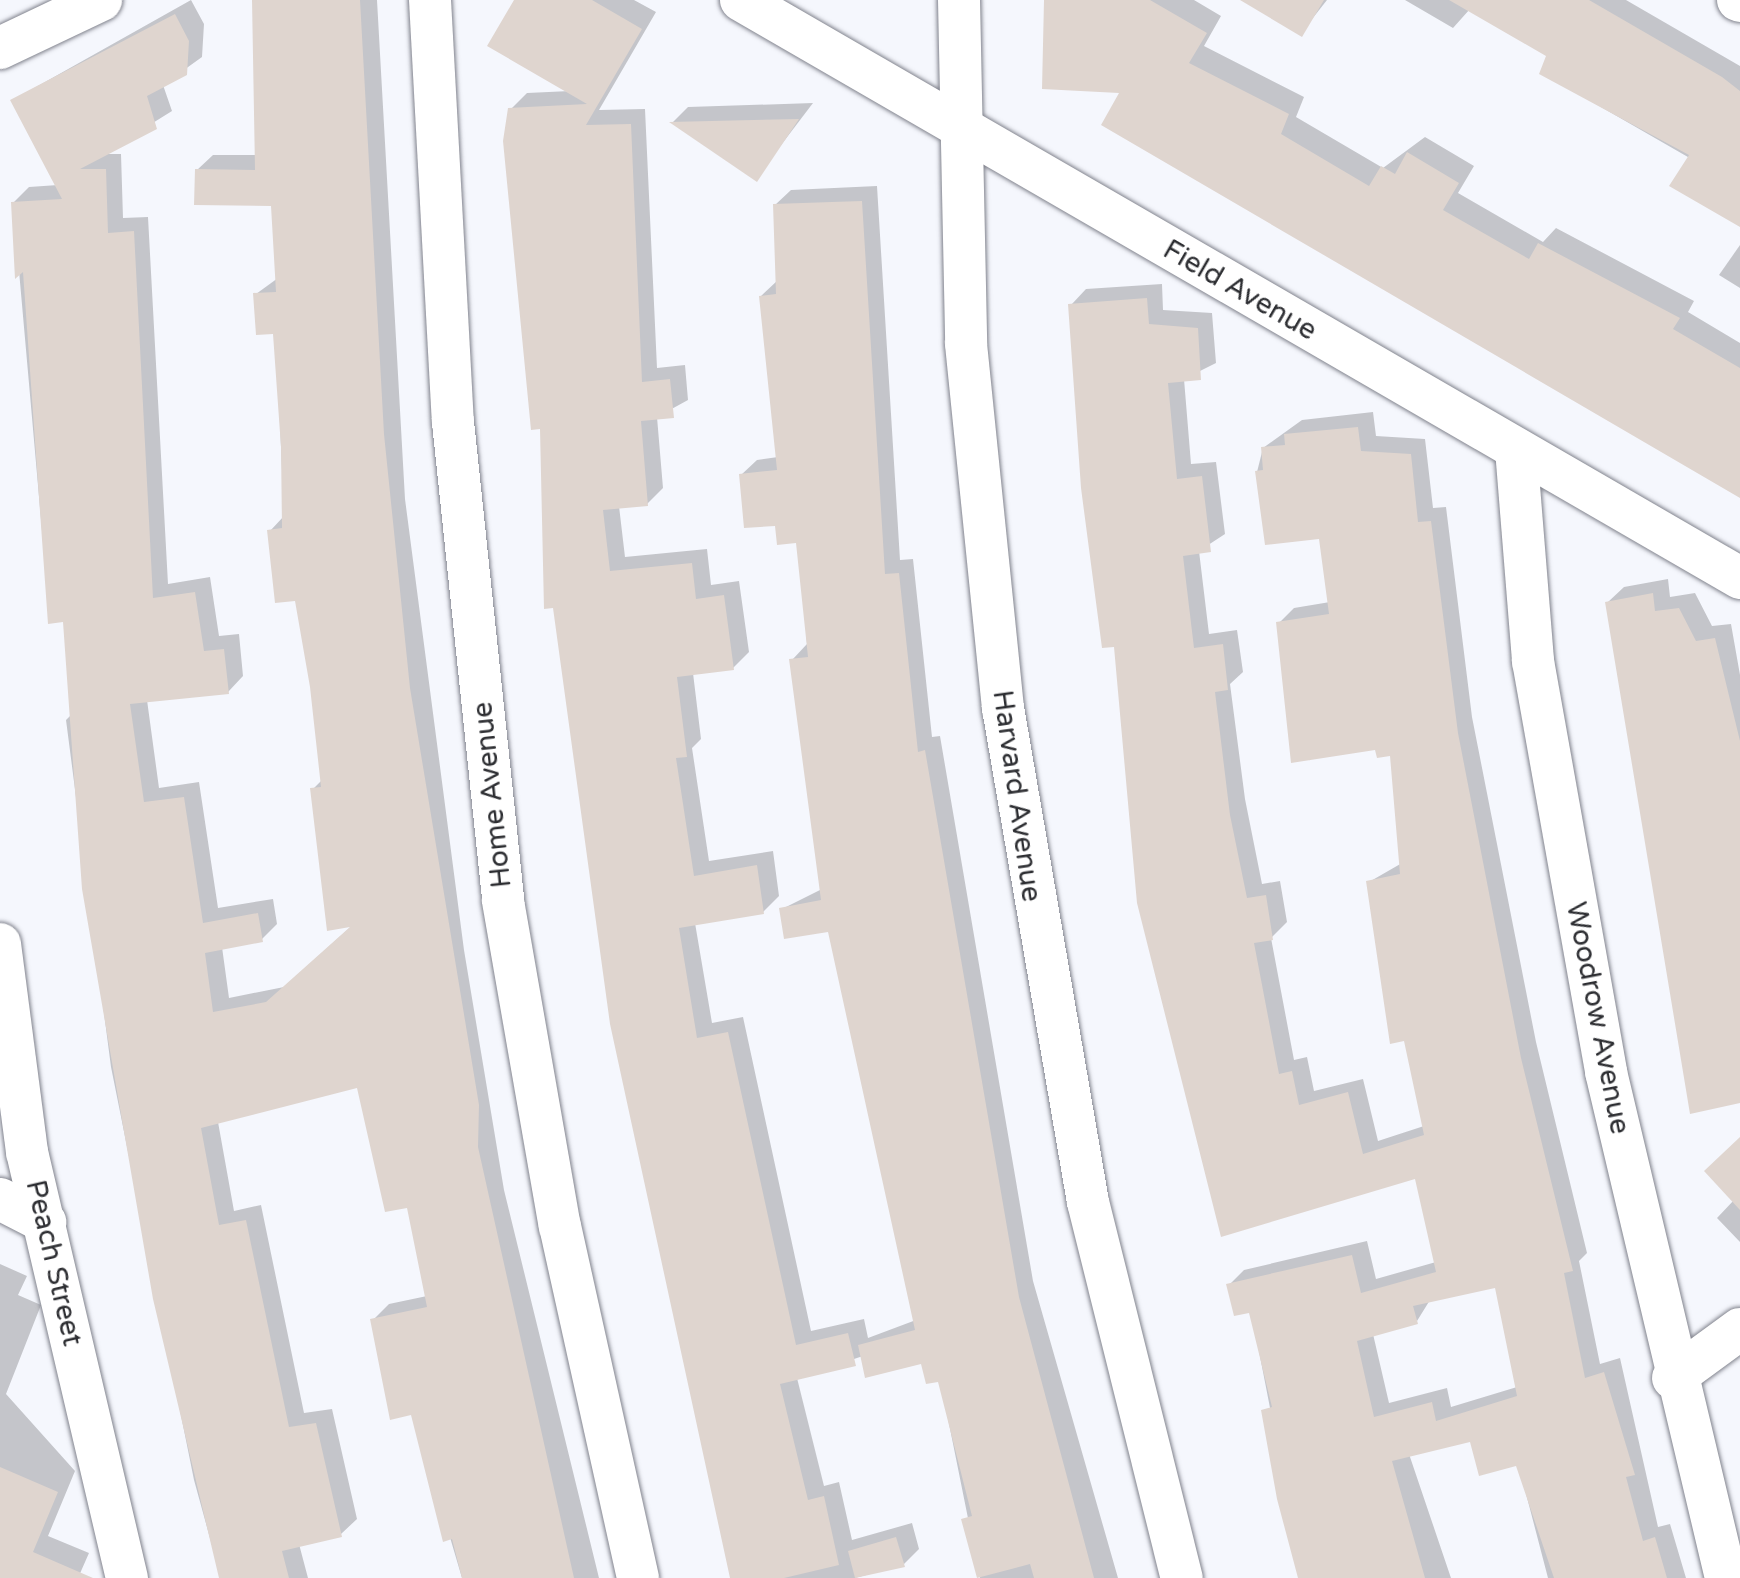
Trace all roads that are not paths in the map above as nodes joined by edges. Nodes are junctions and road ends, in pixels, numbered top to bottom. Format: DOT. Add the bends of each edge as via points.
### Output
graph roads {
  1 [pos="101,0"];
  2 [pos="430,0"];
  3 [pos="740,0"];
  4 [pos="959,0"];
  5 [pos="0,48"];
  6 [pos="956,127"];
  7 [pos="1516,449"];
  8 [pos="1740,578"];
  9 [pos="0,944"];
  10 [pos="0,1199"];
  11 [pos="46,1222"];
  12 [pos="1740,1328"];
  13 [pos="1672,1378"];
  14 [pos="127,1578"];
  15 [pos="638,1578"];
  16 [pos="1182,1578"];
  17 [pos="1726,1578"];
  1 -- 5 [label="street"];
  2 -- 15 [label="street, Home Avenue" via="453,422 503,901 560,1226"];
  3 -- 6 [label="street, Field Avenue"];
  4 -- 6 [label="street, Harvard Avenue"];
  6 -- 7 [label="street, Field Avenue"];
  6 -- 16 [label="street, Harvard Avenue" via="972,401 1037,936 1088,1202"];
  7 -- 8 [label="street, Field Avenue"];
  7 -- 13 [label="street, Woodrow Avenue" via="1533,661 1606,1072"];
  9 -- 11 [label="street, Peach Street"];
  10 -- 11 [label="street"];
  11 -- 14 [label="street, Peach Street"];
  12 -- 13 [label="street"];
  13 -- 17 [label="street, Woodrow Avenue"];
}
